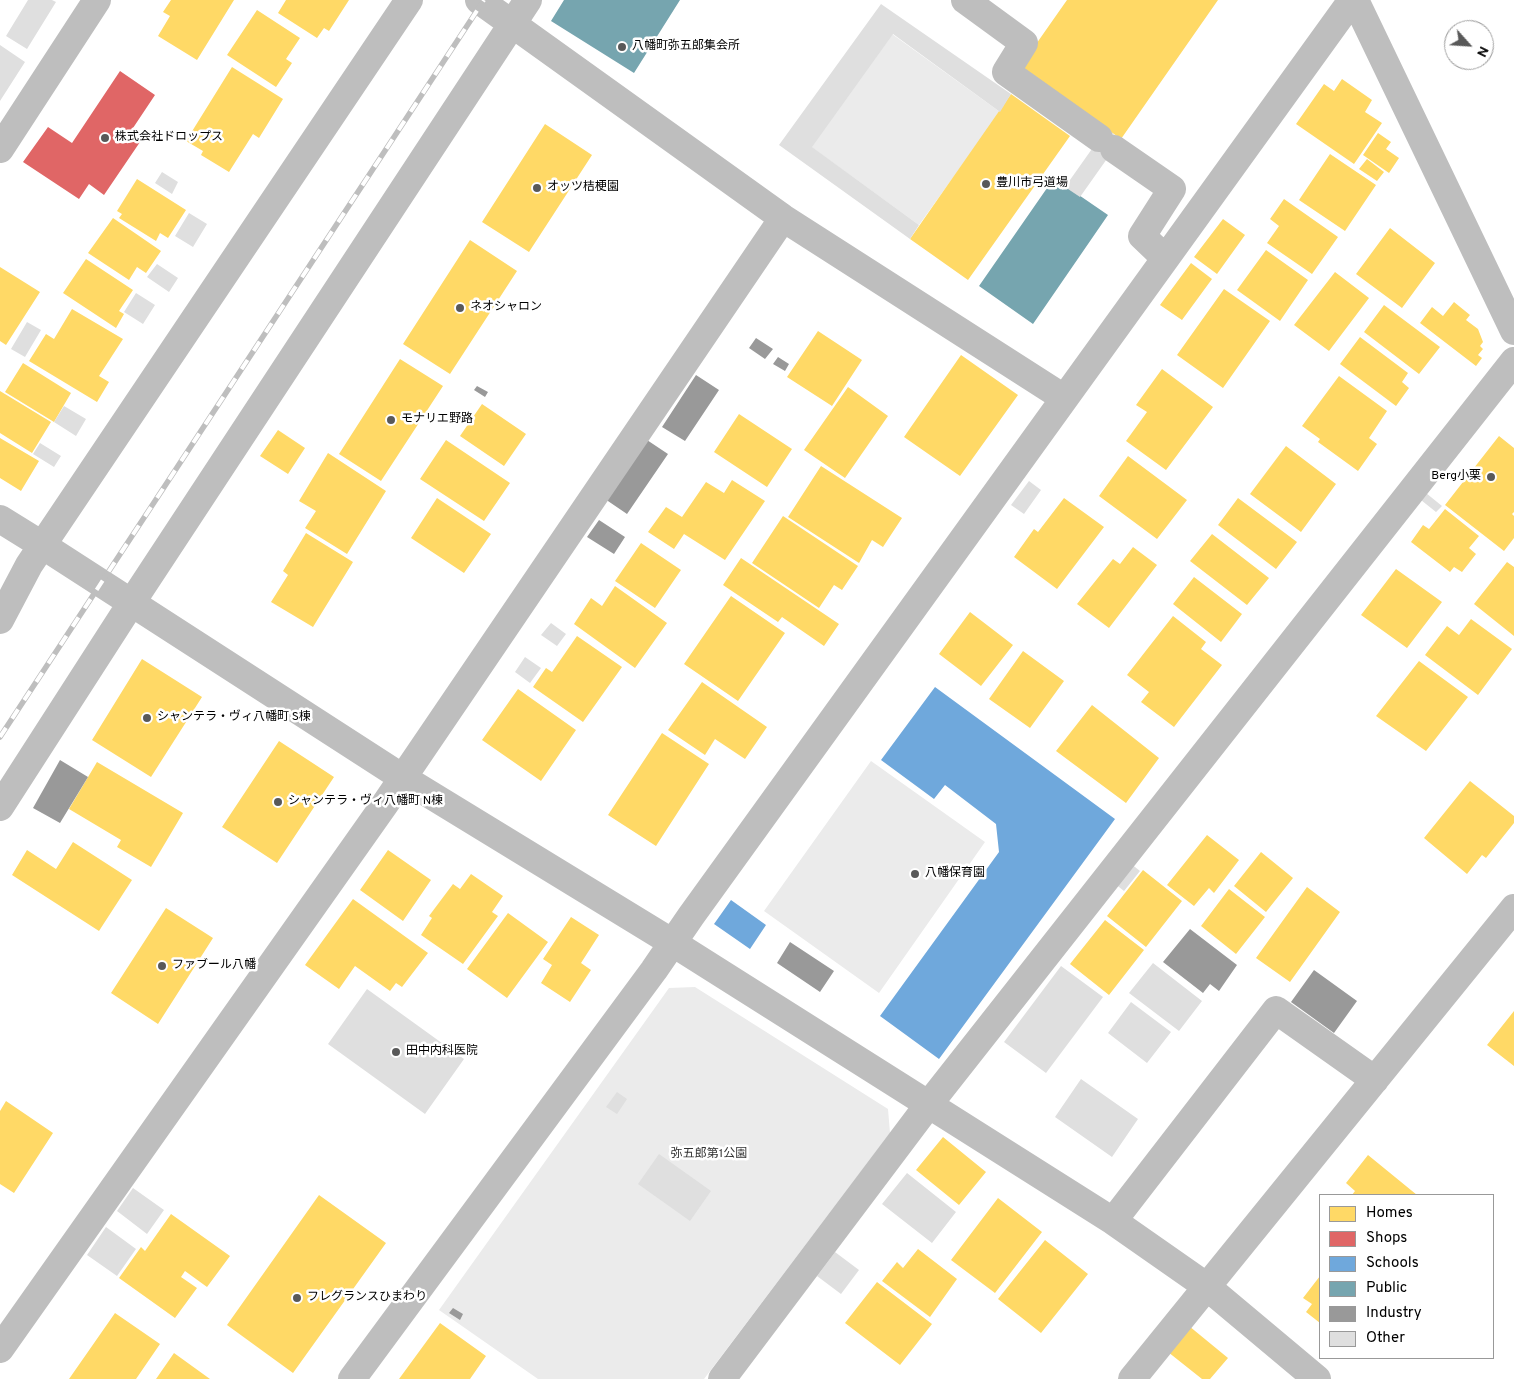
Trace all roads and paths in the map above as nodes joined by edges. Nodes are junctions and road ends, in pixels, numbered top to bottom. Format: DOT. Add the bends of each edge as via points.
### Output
graph roads {
  1 [pos="97,0"];
  2 [pos="408,0"];
  3 [pos="479,0"];
  4 [pos="528,0"];
  5 [pos="965,0"];
  6 [pos="1354,0"];
  7 [pos="512,24"];
  8 [pos="0,149"];
  9 [pos="784,218"];
  10 [pos="1165,258"];
  11 [pos="1514,330"];
  12 [pos="1514,361"];
  13 [pos="1064,398"];
  14 [pos="0,519"];
  15 [pos="42,545"];
  16 [pos="132,602"];
  17 [pos="0,620"];
  18 [pos="403,778"];
  19 [pos="0,806"];
  20 [pos="1514,908"];
  21 [pos="673,943"];
  22 [pos="1375,1080"];
  23 [pos="929,1104"];
  24 [pos="1113,1221"];
  25 [pos="1206,1286"];
  26 [pos="0,1349"];
  27 [pos="352,1379"];
  28 [pos="722,1379"];
  29 [pos="1132,1379"];
  30 [pos="1317,1379"];
  1 -- 8 [label="street"];
  2 -- 15 [label="street"];
  3 -- 7 [label="street"];
  4 -- 7 [label="street"];
  5 -- 10 [label="street" via="1024,43 1006,72 1172,189 1142,236"];
  6 -- 10 [label="street"];
  6 -- 11 [label="street"];
  7 -- 9 [label="street"];
  7 -- 16 [label="street"];
  9 -- 13 [label="street"];
  9 -- 18 [label="street"];
  10 -- 13 [label="street"];
  12 -- 23 [label="street"];
  13 -- 21 [label="street"];
  14 -- 15 [label="street"];
  15 -- 16 [label="street"];
  15 -- 17 [label="street"];
  16 -- 18 [label="street"];
  16 -- 19 [label="street"];
  18 -- 21 [label="street"];
  18 -- 26 [label="street"];
  20 -- 22 [label="street"];
  21 -- 23 [label="street"];
  21 -- 27 [label="street"];
  22 -- 24 [label="street" via="1276,1010"];
  22 -- 25 [label="street"];
  23 -- 24 [label="street"];
  23 -- 28 [label="street"];
  24 -- 25 [label="street"];
  25 -- 29 [label="street"];
  25 -- 30 [label="street"];
}
